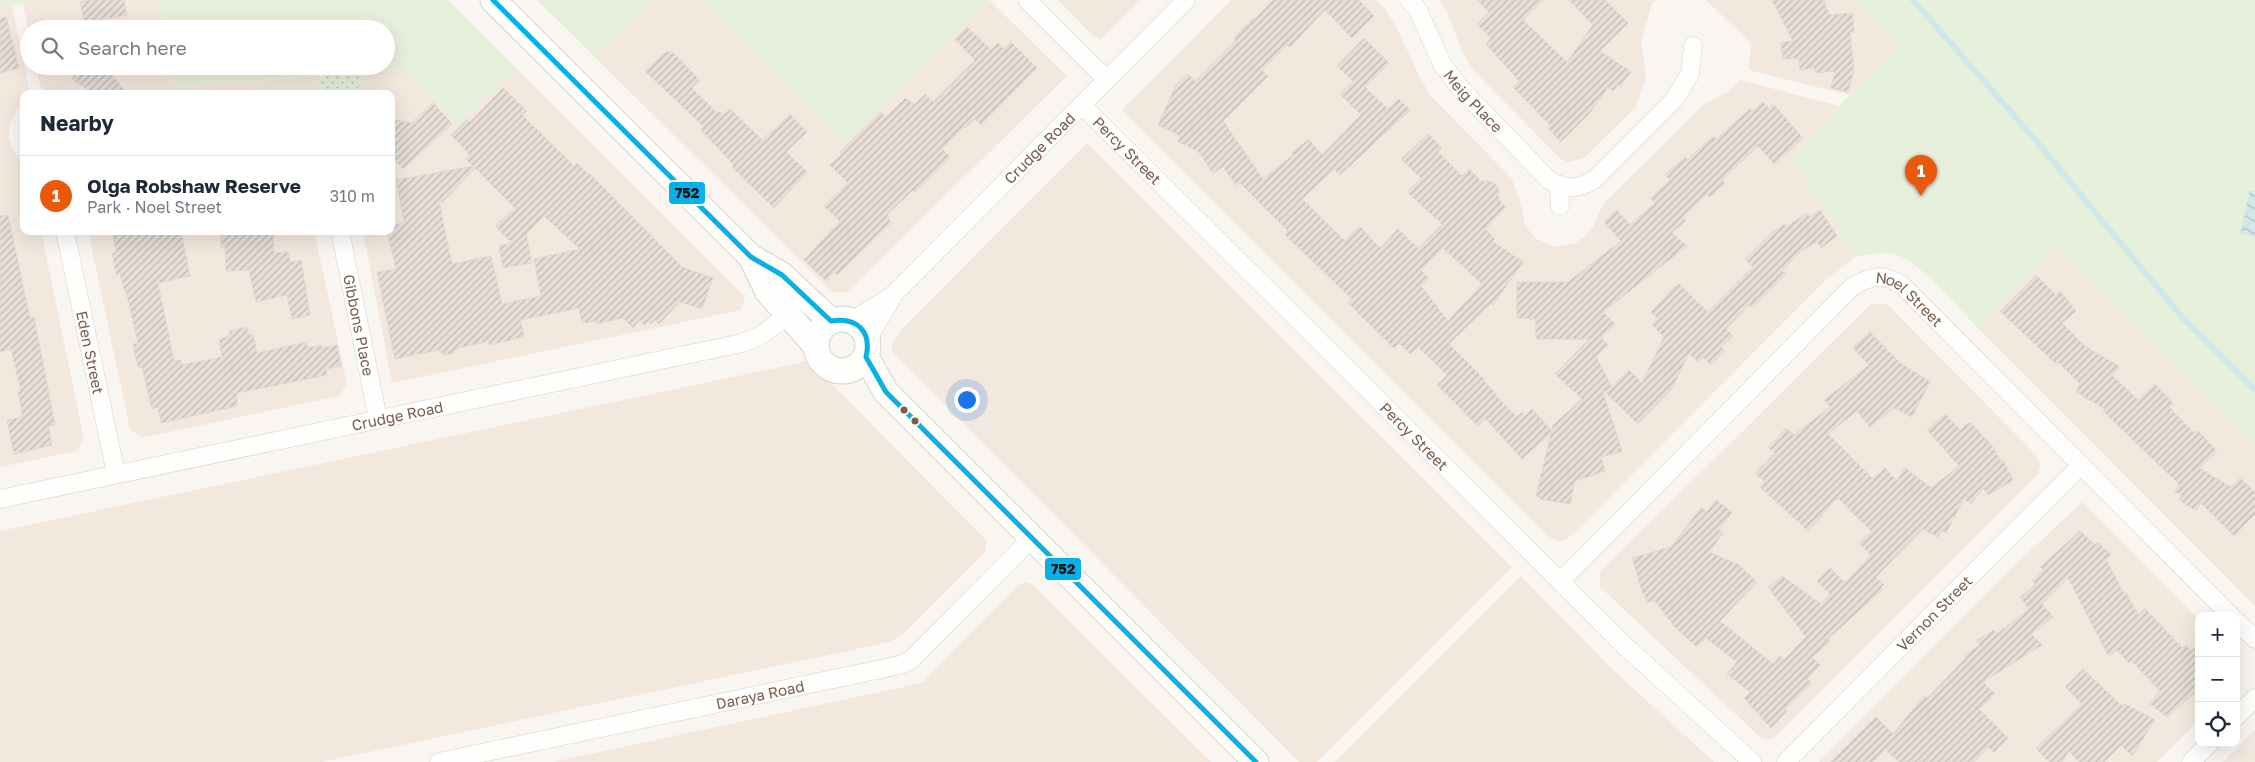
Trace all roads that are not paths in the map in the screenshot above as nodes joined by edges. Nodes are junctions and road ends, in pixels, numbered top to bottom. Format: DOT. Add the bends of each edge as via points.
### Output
graph roads {
  1 [pos="493,0"];
  2 [pos="1027,0"];
  3 [pos="1186,0"];
  4 [pos="1409,0"];
  5 [pos="1693,46"];
  6 [pos="1106,79"];
  7 [pos="1082,105"];
  8 [pos="1559,186"];
  9 [pos="1560,206"];
  10 [pos="66,235"];
  11 [pos="341,235"];
  12 [pos="751,258"];
  13 [pos="893,295"];
  14 [pos="788,315"];
  15 [pos="842,321"];
  16 [pos="815,345"];
  17 [pos="867,348"];
  18 [pos="844,372"];
  19 [pos="886,392"];
  20 [pos="378,419"];
  21 [pos="2081,465"];
  22 [pos="116,474"];
  23 [pos="0,499"];
  24 [pos="1032,538"];
  25 [pos="1560,582"];
  26 [pos="2227,612"];
  27 [pos="2240,625"];
  28 [pos="2255,639"];
  29 [pos="2255,698"];
  30 [pos="2240,713"];
  31 [pos="2206,747"];
  32 [pos="439,762"];
  33 [pos="1256,762"];
  34 [pos="1752,762"];
  35 [pos="1786,762"];
  36 [pos="2191,762"];
  1 -- 12 [label="street"];
  2 -- 6 [label="street"];
  3 -- 6 [label="street, Crudge Road"];
  4 -- 8 [label="street, Meig Place" via="1418,10 1442,64 1460,88 1549,180"];
  5 -- 8 [label="street" via="1690,74 1674,100 1595,179 1571,189"];
  6 -- 7 [label="street, Crudge Road"];
  7 -- 13 [label="street, Crudge Road"];
  7 -- 25 [label="street, Percy Street"];
  8 -- 9 [label="street"];
  10 -- 22 [label="street, Eden Street"];
  11 -- 20 [label="street, Gibbons Place"];
  12 -- 14 [label="street" via="768,292"];
  12 -- 15 [label="street" via="782,275"];
  13 -- 15 [label="street, Crudge Road"];
  13 -- 17 [label="street, Crudge Road"];
  14 -- 16 [label="street"];
  14 -- 20 [label="street, Crudge Road" via="760,336 742,343"];
  15 -- 16 [label="street" via="821,329"];
  15 -- 17 [label="street" via="865,332"];
  16 -- 18 [label="street" via="818,358 828,368"];
  17 -- 18 [label="street" via="853,369"];
  17 -- 19 [label="street"];
  18 -- 19 [label="street"];
  19 -- 24 [label="street"];
  20 -- 22 [label="street, Crudge Road"];
  21 -- 25 [label="street, Noel Street" via="1903,286 1890,277 1877,276 1852,287"];
  21 -- 26 [label="street, Noel Street"];
  21 -- 35 [label="street, Vernon Street"];
  22 -- 23 [label="street, Crudge Road"];
  24 -- 32 [label="street, Daraya Road" via="911,660 900,665"];
  24 -- 33 [label="street"];
  25 -- 34 [label="street, Percy Street" via="1683,701"];
  27 -- 28 [label="street"];
  29 -- 30 [label="street"];
  31 -- 36 [label="street"];
}
